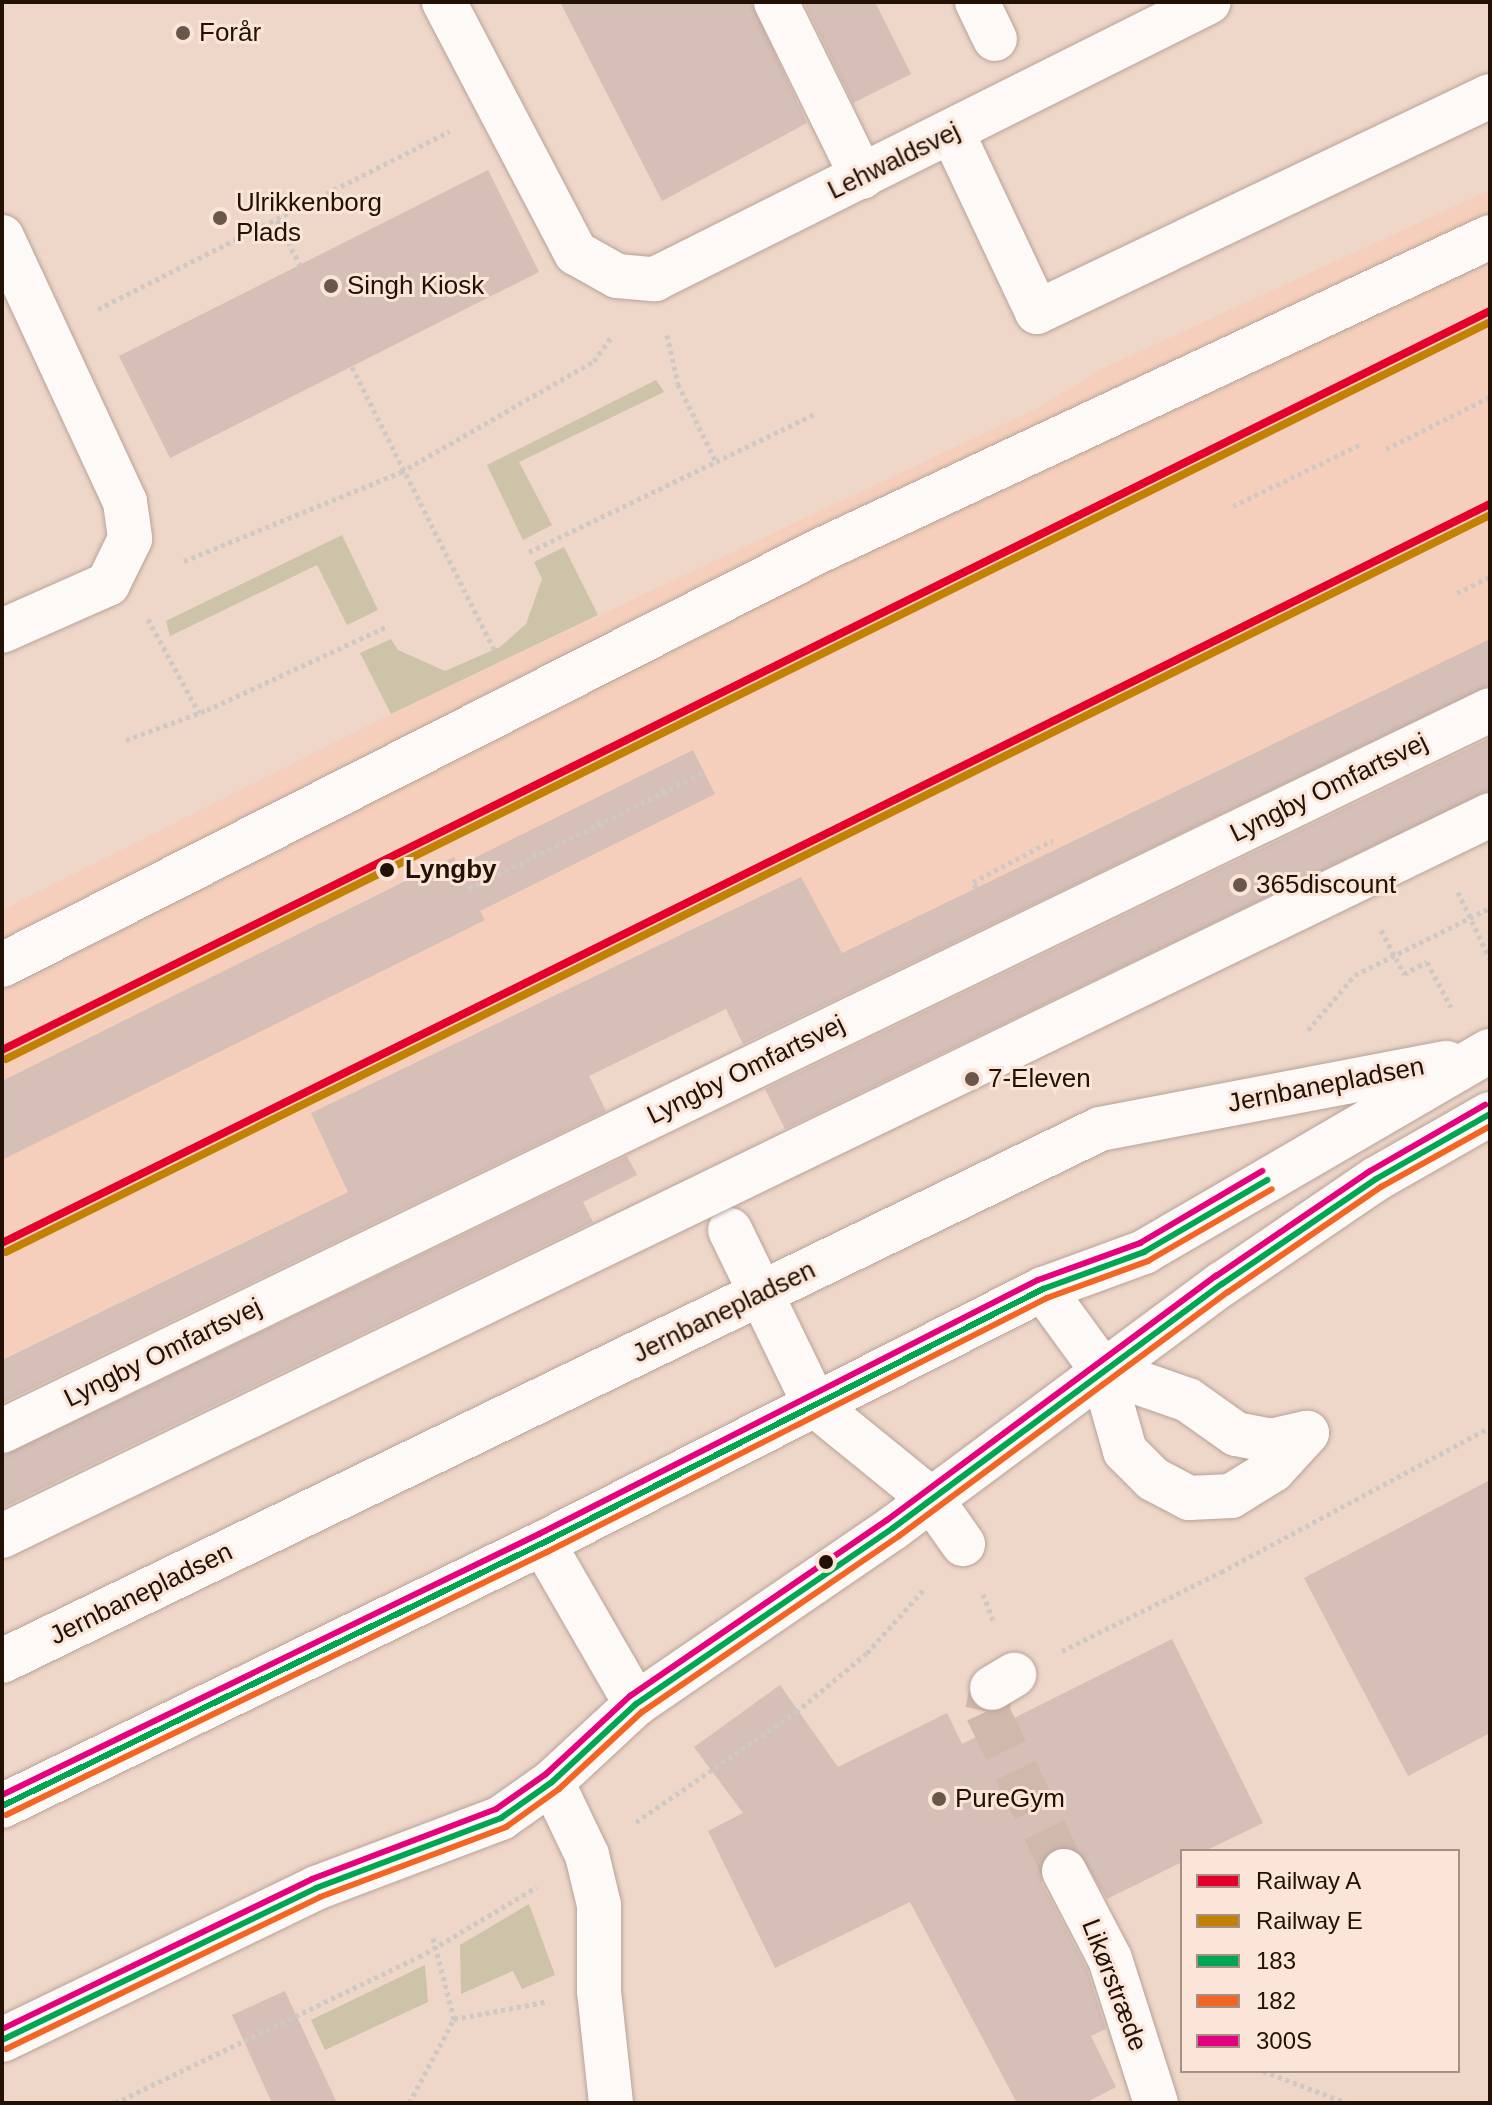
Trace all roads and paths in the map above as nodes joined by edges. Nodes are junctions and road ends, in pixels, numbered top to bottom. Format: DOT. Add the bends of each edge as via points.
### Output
graph roads {
  1 [pos="444,2"];
  2 [pos="776,2"];
  3 [pos="1188,7"];
  4 [pos="1490,96"];
  5 [pos="498,107"];
  6 [pos="952,132"];
  7 [pos="862,177"];
  8 [pos="277,219"];
  9 [pos="2,237"];
  10 [pos="1490,237"];
  11 [pos="300,265"];
  12 [pos="655,279"];
  13 [pos="47,334"];
  14 [pos="594,361"];
  15 [pos="352,367"];
  16 [pos="1490,397"];
  17 [pos="814,414"];
  18 [pos="1361,444"];
  19 [pos="1386,449"];
  20 [pos="715,460"];
  21 [pos="401,472"];
  22 [pos="1233,506"];
  23 [pos="529,552"];
  24 [pos="202,555"];
  25 [pos="1490,577"];
  26 [pos="108,584"];
  27 [pos="1457,593"];
  28 [pos="386,627"];
  29 [pos="2,631"];
  30 [pos="494,649"];
  31 [pos="1490,710"];
  32 [pos="199,713"];
  33 [pos="126,740"];
  34 [pos="704,772"];
  35 [pos="1490,815"];
  36 [pos="1053,840"];
  37 [pos="1453,880"];
  38 [pos="976,888"];
  39 [pos="469,889"];
  40 [pos="1490,908"];
  41 [pos="1375,918"];
  42 [pos="1469,918"];
  43 [pos="1394,955"];
  44 [pos="1490,959"];
  45 [pos="2,965"];
  46 [pos="1300,1039"];
  47 [pos="1483,1054"];
  48 [pos="1490,1114"];
  49 [pos="730,1230"];
  50 [pos="1043,1289"];
  51 [pos="760,1294"];
  52 [pos="1102,1370"];
  53 [pos="815,1405"];
  54 [pos="1490,1427"];
  55 [pos="2,1431"];
  56 [pos="932,1500"];
  57 [pos="2,1536"];
  58 [pos="543,1543"];
  59 [pos="963,1544"];
  60 [pos="2,1661"];
  61 [pos="636,1704"];
  62 [pos="552,1782"];
  63 [pos="2,1806"];
  64 [pos="587,1855"];
  65 [pos="1064,1871"];
  66 [pos="433,1938"];
  67 [pos="435,1947"];
  68 [pos="599,1991"];
  69 [pos="454,2019"];
  70 [pos="2,2040"];
  71 [pos="1268,2073"];
  72 [pos="115,2103"];
  73 [pos="409,2103"];
  74 [pos="611,2103"];
  75 [pos="1156,2103"];
  76 [pos="1347,2103"];
  1 -- 5 [label="main road"];
  2 -- 7 [label="main road"];
  3 -- 6 [label="main road, Lehwaldsvej"];
  4 -- 6 [label="main road" via="1037,312"];
  5 -- 8 [label="path"];
  5 -- 12 [label="main road" via="576,253 617,276"];
  6 -- 7 [label="main road, Lehwaldsvej"];
  7 -- 12 [label="main road, Lehwaldsvej"];
  8 -- 11 [label="path"];
  8 -- 13 [label="path"];
  9 -- 13 [label="main road"];
  10 -- 45 [label="main road" via="817,552"];
  12 -- 20 [label="path" via="678,384"];
  13 -- 26 [label="main road" via="125,502 130,539"];
  14 -- 21 [label="path"];
  15 -- 21 [label="path"];
  16 -- 19 [label="path"];
  17 -- 20 [label="path"];
  18 -- 22 [label="path"];
  20 -- 23 [label="path"];
  21 -- 24 [label="path"];
  21 -- 30 [label="path"];
  25 -- 27 [label="path"];
  26 -- 29 [label="main road"];
  26 -- 32 [label="path" via="154,624"];
  28 -- 32 [label="path"];
  31 -- 55 [label="main road, Lyngby Omfartsvej, bridge"];
  32 -- 33 [label="path"];
  34 -- 39 [label="path"];
  35 -- 57 [label="main road, bridge"];
  36 -- 38 [label="path" via="973,882"];
  37 -- 42 [label="path"];
  40 -- 42 [label="path"];
  41 -- 43 [label="path"];
  42 -- 43 [label="path"];
  42 -- 44 [label="path"];
  43 -- 46 [label="path" via="1355,975"];
  43 -- 47 [label="path" via="1404,974 1427,962"];
  47 -- 50 [label="main road, Jernbanepladsen" via="1144,1252"];
  47 -- 51 [label="main road, Jernbanepladsen" via="1100,1129"];
  48 -- 52 [label="main road" via="1376,1179"];
  49 -- 51 [label="main road"];
  50 -- 52 [label="main road"];
  50 -- 53 [label="main road, Jernbanepladsen"];
  51 -- 53 [label="main road"];
  51 -- 60 [label="main road, Jernbanepladsen"];
  52 -- 56 [label="main road"];
  53 -- 56 [label="main road"];
  53 -- 58 [label="main road, Jernbanepladsen"];
  54 -- 59 [label="path" via="1221,1572 1003,1681"];
  56 -- 59 [label="main road"];
  56 -- 61 [label="main road"];
  58 -- 61 [label="main road"];
  58 -- 63 [label="main road, Jernbanepladsen"];
  59 -- 64 [label="path" via="855,1663 796,1712"];
  61 -- 62 [label="main road"];
  62 -- 64 [label="main road"];
  62 -- 70 [label="main road" via="501,1818 316,1888"];
  64 -- 67 [label="path"];
  64 -- 68 [label="main road" via="599,1905"];
  65 -- 75 [label="main road, Likørstræde" via="1110,1959"];
  66 -- 67 [label="path"];
  67 -- 69 [label="path"];
  67 -- 72 [label="path"];
  68 -- 69 [label="path"];
  68 -- 74 [label="main road"];
  69 -- 73 [label="path"];
  71 -- 76 [label="path"];
}
